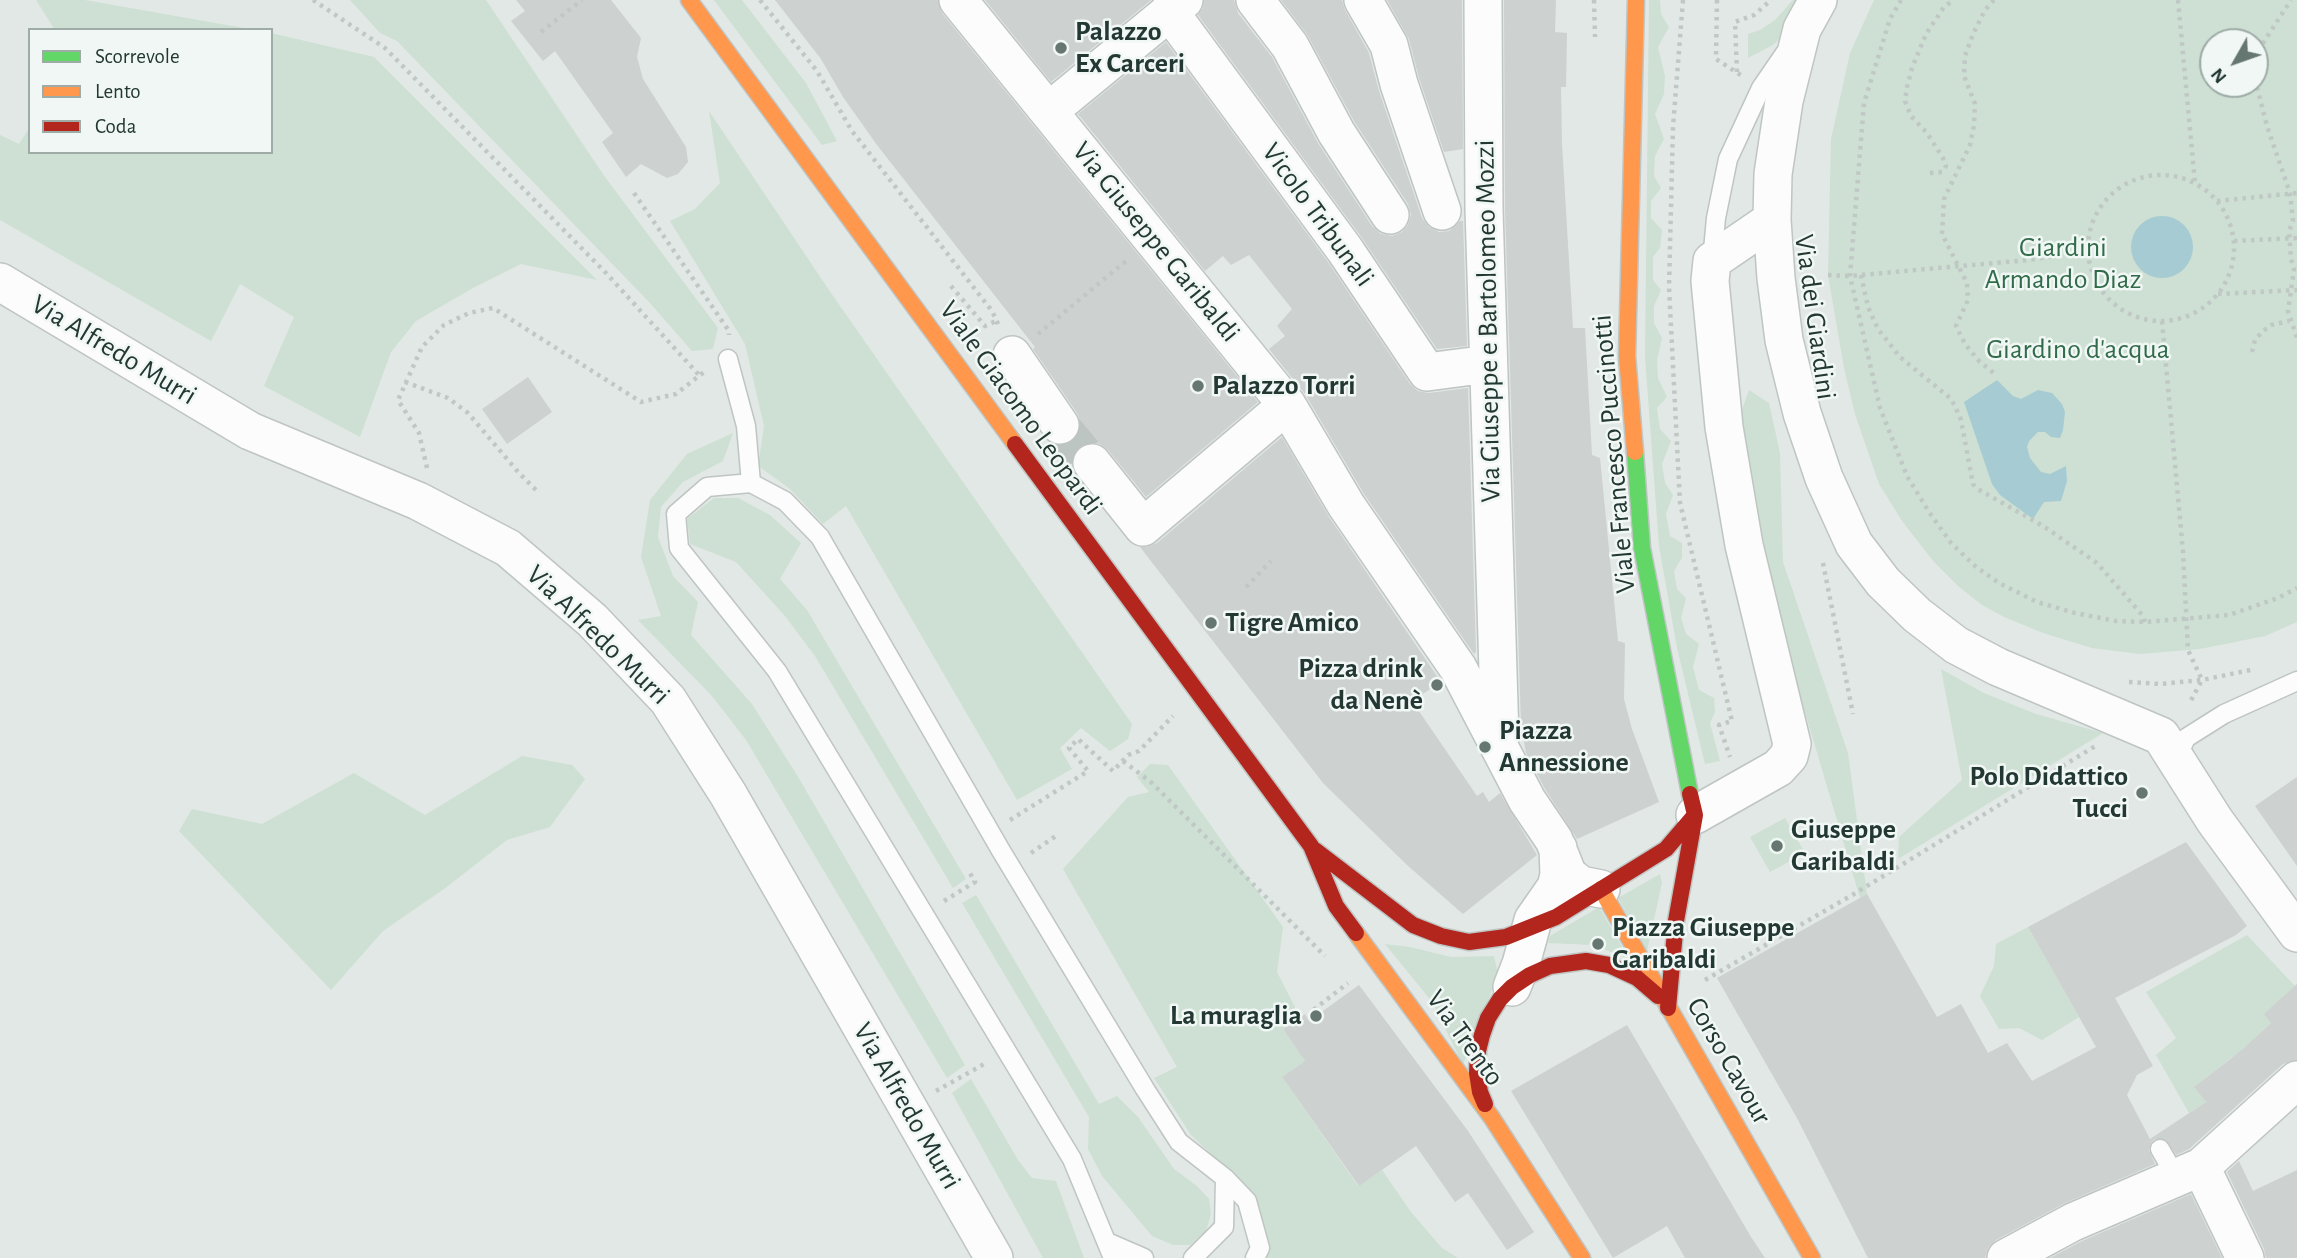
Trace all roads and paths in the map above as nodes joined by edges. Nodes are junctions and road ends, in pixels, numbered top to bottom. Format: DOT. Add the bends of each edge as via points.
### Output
graph roads {
  1 [pos="313,0"];
  2 [pos="582,0"];
  3 [pos="689,0"];
  4 [pos="760,0"];
  5 [pos="958,0"];
  6 [pos="1255,0"];
  7 [pos="1363,0"];
  8 [pos="1483,0"];
  9 [pos="1594,0"];
  10 [pos="1636,0"];
  11 [pos="1717,0"];
  12 [pos="1771,0"];
  13 [pos="1901,0"];
  14 [pos="1954,0"];
  15 [pos="1994,0"];
  16 [pos="2178,0"];
  17 [pos="2291,0"];
  18 [pos="1177,6"];
  19 [pos="1810,14"];
  20 [pos="541,32"];
  21 [pos="2269,34"];
  22 [pos="1595,37"];
  23 [pos="1716,59"];
  24 [pos="1737,73"];
  25 [pos="2260,98"];
  26 [pos="1054,107"];
  27 [pos="1930,173"];
  28 [pos="2195,183"];
  29 [pos="634,193"];
  30 [pos="2290,193"];
  31 [pos="2297,193"];
  32 [pos="2217,201"];
  33 [pos="1484,209"];
  34 [pos="1442,211"];
  35 [pos="1390,215"];
  36 [pos="1772,220"];
  37 [pos="2297,238"];
  38 [pos="1154,239"];
  39 [pos="2290,239"];
  40 [pos="2234,241"];
  41 [pos="1345,250"];
  42 [pos="2089,251"];
  43 [pos="1712,261"];
  44 [pos="1957,266"];
  45 [pos="1828,275"];
  46 [pos="1861,275"];
  47 [pos="1850,276"];
  48 [pos="0,282"];
  49 [pos="951,286"];
  50 [pos="2295,290"];
  51 [pos="2217,294"];
  52 [pos="996,320"];
  53 [pos="2162,321"];
  54 [pos="2289,321"];
  55 [pos="2297,338"];
  56 [pos="2252,352"];
  57 [pos="1012,355"];
  58 [pos="728,359"];
  59 [pos="1488,365"];
  60 [pos="1996,374"];
  61 [pos="699,375"];
  62 [pos="405,382"];
  63 [pos="1287,405"];
  64 [pos="1060,425"];
  65 [pos="1092,463"];
  66 [pos="751,483"];
  67 [pos="538,492"];
  68 [pos="418,501"];
  69 [pos="1854,544"];
  70 [pos="1271,561"];
  71 [pos="1246,587"];
  72 [pos="2297,588"];
  73 [pos="2186,620"];
  74 [pos="2145,622"];
  75 [pos="2266,667"];
  76 [pos="2202,680"];
  77 [pos="2297,681"];
  78 [pos="2122,682"];
  79 [pos="1178,710"];
  80 [pos="1853,714"];
  81 [pos="1732,721"];
  82 [pos="2101,743"];
  83 [pos="2168,748"];
  84 [pos="1500,750"];
  85 [pos="1123,761"];
  86 [pos="1732,765"];
  87 [pos="1695,815"];
  88 [pos="1010,831"];
  89 [pos="1056,836"];
  90 [pos="1311,846"];
  91 [pos="1558,847"];
  92 [pos="1028,854"];
  93 [pos="968,870"];
  94 [pos="1601,889"];
  95 [pos="948,899"];
  96 [pos="1528,930"];
  97 [pos="2297,933"];
  98 [pos="1331,962"];
  99 [pos="1357,976"];
  100 [pos="1705,980"];
  101 [pos="1512,987"];
  102 [pos="1668,1008"];
  103 [pos="1316,1016"];
  104 [pos="969,1072"];
  105 [pos="2297,1080"];
  106 [pos="947,1085"];
  107 [pos="1492,1118"];
  108 [pos="2179,1164"];
  109 [pos="1225,1178"];
  110 [pos="1110,1250"];
  111 [pos="994,1258"];
  112 [pos="1144,1258"];
  113 [pos="1193,1258"];
  114 [pos="1255,1258"];
  115 [pos="1582,1258"];
  116 [pos="1812,1258"];
  117 [pos="2006,1258"];
  118 [pos="2245,1258"];
  1 -- 61 [label="path" via="385,48 606,273"];
  2 -- 20 [label="path"];
  3 -- 90 [label="main road, Viale Giacomo Leopardi"];
  4 -- 52 [label="path" via="817,71 852,131"];
  5 -- 26 [label="street, Via Giuseppe Garibaldi"];
  6 -- 35 [label="street" via="1290,46 1336,132"];
  7 -- 34 [label="street" via="1389,45"];
  8 -- 33 [label="street, Via Giuseppe e Bartolomeo Mozzi"];
  9 -- 22 [label="path"];
  10 -- 87 [label="main road, Viale Francesco Puccinotti" via="1627,356 1642,548"];
  11 -- 23 [label="path"];
  12 -- 24 [label="path" via="1754,15 1735,22"];
  13 -- 47 [label="path" via="1864,103"];
  14 -- 27 [label="path" via="1926,34 1905,101 1946,166 1942,172"];
  15 -- 44 [label="path" via="1965,56 1964,76 1975,104 1974,125 1970,145 1944,200 1942,234"];
  16 -- 28 [label="path"];
  17 -- 21 [label="path"];
  18 -- 26 [label="street"];
  18 -- 41 [label="street, Vicolo Tribunali"];
  19 -- 36 [label="street, Via dei Giardini" via="1784,101 1773,174"];
  19 -- 43 [label="lane" via="1761,88 1728,159"];
  25 -- 30 [label="path"];
  26 -- 38 [label="street, Via Giuseppe Garibaldi"];
  28 -- 32 [label="path"];
  28 -- 42 [label="path" via="2162,175 2129,182 2103,204 2090,234"];
  29 -- 58 [label="path" via="729,331"];
  30 -- 31 [label="path"];
  30 -- 32 [label="path"];
  30 -- 39 [label="path"];
  32 -- 40 [label="path"];
  33 -- 34 [label="street"];
  33 -- 59 [label="street, Via Giuseppe e Bartolomeo Mozzi"];
  34 -- 35 [label="street"];
  35 -- 41 [label="street"];
  36 -- 43 [label="street, Via dei Giardini"];
  36 -- 69 [label="street, Via dei Giardini" via="1784,340 1799,401 1824,478"];
  37 -- 39 [label="path"];
  38 -- 57 [label="path"];
  38 -- 63 [label="street, Via Giuseppe Garibaldi"];
  39 -- 40 [label="path"];
  39 -- 50 [label="path"];
  40 -- 51 [label="path" via="2230,274"];
  41 -- 59 [label="street, Vicolo Tribunali" via="1427,372"];
  42 -- 44 [label="path"];
  42 -- 53 [label="path" via="2099,286 2112,301 2144,319"];
  43 -- 87 [label="street" via="1724,427 1744,545 1792,744 1778,768"];
  44 -- 46 [label="path"];
  44 -- 60 [label="path" via="1967,283 1968,300 1956,326 1979,361"];
  45 -- 47 [label="path"];
  46 -- 47 [label="path"];
  46 -- 74 [label="path" via="1878,329 1900,357 1955,406 1973,484 2097,563"];
  47 -- 74 [label="path" via="1893,445 1906,476 1951,543 1999,583 2037,602 2116,621"];
  48 -- 68 [label="street, Via Alfredo Murri" via="250,431"];
  49 -- 52 [label="path" via="985,326"];
  50 -- 51 [label="path"];
  50 -- 54 [label="path"];
  51 -- 53 [label="path" via="2196,312"];
  52 -- 57 [label="path"];
  53 -- 73 [label="path"];
  54 -- 55 [label="path"];
  54 -- 56 [label="path" via="2262,332"];
  57 -- 64 [label="street"];
  58 -- 61 [label="path"];
  58 -- 66 [label="lane" via="747,426"];
  59 -- 84 [label="street, Via Giuseppe e Bartolomeo Mozzi"];
  61 -- 62 [label="path" via="676,394 642,402 494,308 444,325 422,347"];
  62 -- 67 [label="path" via="447,398 468,412"];
  62 -- 68 [label="path" via="398,400 419,433 429,476"];
  63 -- 65 [label="street" via="1143,527"];
  63 -- 84 [label="street, Via Giuseppe Garibaldi" via="1346,505 1458,668"];
  66 -- 109 [label="lane" via="785,502 820,537 1145,1089 1180,1142"];
  66 -- 110 [label="lane" via="707,487 676,514 680,548 777,671 1072,1159"];
  68 -- 111 [label="street, Via Alfredo Murri" via="508,548 592,621 668,700 735,806"];
  69 -- 80 [label="path" via="1821,555"];
  69 -- 83 [label="street, Via dei Giardini" via="1883,582 1956,645"];
  70 -- 71 [label="path"];
  72 -- 73 [label="path" via="2229,615"];
  73 -- 74 [label="path"];
  73 -- 76 [label="path" via="2188,650"];
  75 -- 76 [label="path"];
  76 -- 78 [label="path"];
  77 -- 83 [label="lane" via="2224,714"];
  79 -- 85 [label="path" via="1139,751"];
  81 -- 86 [label="path" via="1718,725"];
  82 -- 100 [label="path"];
  83 -- 97 [label="street"];
  84 -- 91 [label="street"];
  85 -- 88 [label="path" via="1113,771 1079,739 1069,748 1088,771 1010,820"];
  85 -- 98 [label="path" via="1152,783"];
  87 -- 94 [label="main road" via="1666,849"];
  87 -- 102 [label="main road" via="1676,921"];
  89 -- 92 [label="path"];
  90 -- 96 [label="main road" via="1413,925 1441,936 1469,942"];
  90 -- 107 [label="main road, Via Trento" via="1336,906"];
  91 -- 94 [label="street" via="1582,861"];
  91 -- 96 [label="street" via="1556,887"];
  93 -- 95 [label="path" via="975,882"];
  94 -- 96 [label="main road"];
  94 -- 102 [label="main road, Corso Cavour"];
  96 -- 101 [label="street"];
  99 -- 103 [label="path" via="1312,1011"];
  101 -- 102 [label="main road" via="1550,966 1586,961 1637,978"];
  101 -- 107 [label="main road" via="1488,1018 1478,1051 1480,1092"];
  102 -- 116 [label="main road, Corso Cavour"];
  104 -- 106 [label="path"];
  105 -- 108 [label="street"];
  107 -- 115 [label="main road, Via Trento"];
  108 -- 117 [label="street"];
  108 -- 118 [label="street"];
  109 -- 113 [label="lane" via="1224,1227"];
  109 -- 114 [label="lane" via="1247,1201 1260,1248"];
  110 -- 112 [label="lane"];
}
